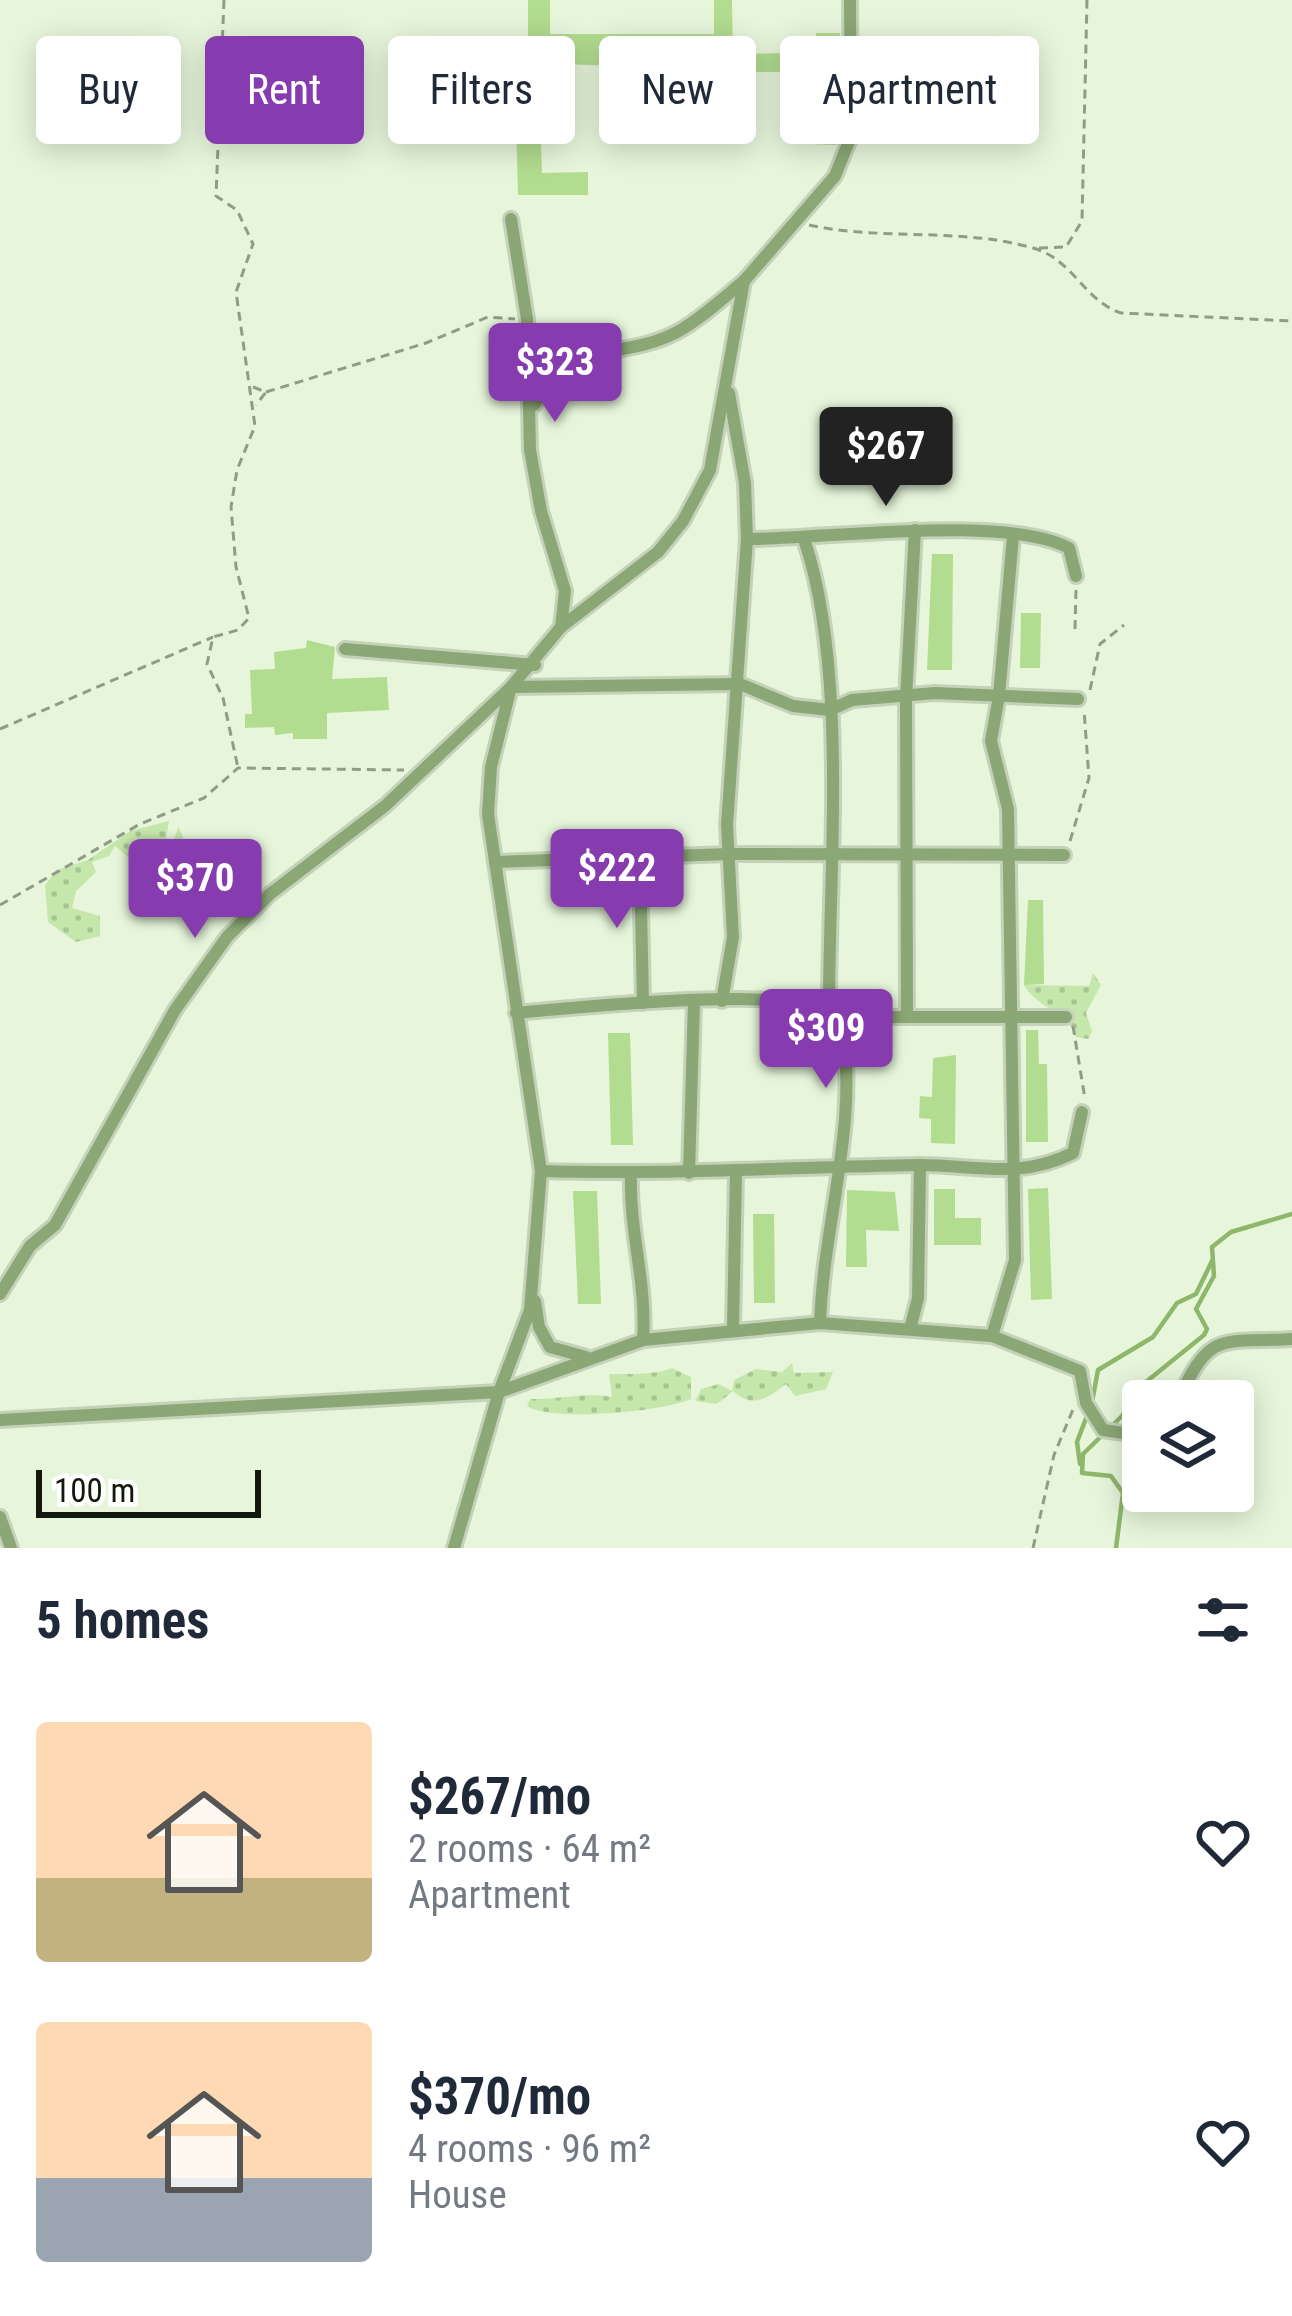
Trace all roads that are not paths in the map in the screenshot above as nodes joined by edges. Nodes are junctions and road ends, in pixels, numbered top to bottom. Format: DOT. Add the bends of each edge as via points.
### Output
graph roads {
  1 [pos="850,0"];
  2 [pos="511,219"];
  3 [pos="744,281"];
  4 [pos="728,386"];
  5 [pos="531,411"];
  6 [pos="915,530"];
  7 [pos="1013,536"];
  8 [pos="747,539"];
  9 [pos="805,539"];
  10 [pos="1076,576"];
  11 [pos="561,628"];
  12 [pos="345,649"];
  13 [pos="535,665"];
  14 [pos="740,684"];
  15 [pos="511,688"];
  16 [pos="999,696"];
  17 [pos="906,699"];
  18 [pos="1078,699"];
  19 [pos="830,710"];
  20 [pos="730,854"];
  21 [pos="829,855"];
  22 [pos="1007,855"];
  23 [pos="1064,855"];
  24 [pos="904,856"];
  25 [pos="640,859"];
  26 [pos="496,862"];
  27 [pos="722,1001"];
  28 [pos="694,1002"];
  29 [pos="643,1003"];
  30 [pos="829,1006"];
  31 [pos="516,1012"];
  32 [pos="1012,1014"];
  33 [pos="907,1015"];
  34 [pos="841,1017"];
  35 [pos="1066,1017"];
  36 [pos="1082,1112"];
  37 [pos="920,1166"];
  38 [pos="839,1168"];
  39 [pos="541,1172"];
  40 [pos="689,1172"];
  41 [pos="736,1172"];
  42 [pos="1011,1172"];
  43 [pos="631,1174"];
  44 [pos="533,1288"];
  45 [pos="0,1294"];
  46 [pos="820,1324"];
  47 [pos="733,1328"];
  48 [pos="910,1329"];
  49 [pos="992,1336"];
  50 [pos="643,1340"];
  51 [pos="1292,1340"];
  52 [pos="589,1358"];
  53 [pos="1190,1380"];
  54 [pos="499,1392"];
  55 [pos="0,1420"];
  56 [pos="1122,1433"];
  57 [pos="0,1517"];
  58 [pos="11,1548"];
  59 [pos="454,1548"];
  1 -- 3 [label="street" via="851,136 835,176"];
  2 -- 5 [label="street"];
  3 -- 4 [label="street"];
  3 -- 5 [label="street" via="676,332 559,370"];
  4 -- 8 [label="street"];
  4 -- 11 [label="street" via="710,470 683,521 658,552"];
  5 -- 11 [label="street" via="541,511 565,592"];
  6 -- 7 [label="street"];
  6 -- 9 [label="street"];
  6 -- 17 [label="street"];
  7 -- 10 [label="street" via="1069,548"];
  7 -- 16 [label="street"];
  8 -- 9 [label="street"];
  8 -- 14 [label="street"];
  9 -- 19 [label="street" via="820,597"];
  11 -- 13 [label="street"];
  12 -- 13 [label="street"];
  13 -- 15 [label="street"];
  14 -- 15 [label="street"];
  14 -- 19 [label="street" via="793,706"];
  14 -- 20 [label="street"];
  15 -- 26 [label="street" via="491,767"];
  15 -- 45 [label="street" via="227,938 152,1049 55,1225 30,1246"];
  16 -- 17 [label="street"];
  16 -- 18 [label="street"];
  16 -- 22 [label="street" via="992,741 1008,809"];
  17 -- 19 [label="street" via="852,700"];
  17 -- 24 [label="street"];
  19 -- 21 [label="street"];
  20 -- 21 [label="street"];
  20 -- 25 [label="street"];
  20 -- 27 [label="street" via="733,937"];
  21 -- 24 [label="street"];
  21 -- 30 [label="street"];
  22 -- 23 [label="street"];
  22 -- 24 [label="street"];
  22 -- 32 [label="street"];
  24 -- 33 [label="street"];
  25 -- 26 [label="street"];
  25 -- 29 [label="street"];
  26 -- 31 [label="street"];
  27 -- 28 [label="street"];
  27 -- 30 [label="street"];
  28 -- 29 [label="street"];
  28 -- 40 [label="street"];
  29 -- 31 [label="street"];
  30 -- 34 [label="street"];
  31 -- 39 [label="street"];
  32 -- 33 [label="street"];
  32 -- 35 [label="street"];
  32 -- 42 [label="street"];
  33 -- 34 [label="street"];
  34 -- 38 [label="street" via="850,1087"];
  36 -- 42 [label="street" via="1072,1153"];
  37 -- 38 [label="street"];
  37 -- 42 [label="street"];
  37 -- 48 [label="street" via="918,1298"];
  38 -- 41 [label="street"];
  38 -- 46 [label="street"];
  39 -- 43 [label="street"];
  39 -- 44 [label="street"];
  40 -- 41 [label="street"];
  40 -- 43 [label="street"];
  41 -- 47 [label="street"];
  42 -- 49 [label="street" via="1015,1260"];
  43 -- 50 [label="street"];
  44 -- 52 [label="street" via="550,1347"];
  44 -- 54 [label="street"];
  46 -- 47 [label="street"];
  46 -- 48 [label="street"];
  47 -- 50 [label="street"];
  48 -- 49 [label="street"];
  49 -- 56 [label="street" via="1080,1371 1103,1430"];
  50 -- 52 [label="street"];
  51 -- 53 [label="street" via="1228,1342 1206,1351"];
  52 -- 54 [label="street"];
  54 -- 55 [label="street"];
  54 -- 59 [label="street"];
  57 -- 58 [label="street"];
}
